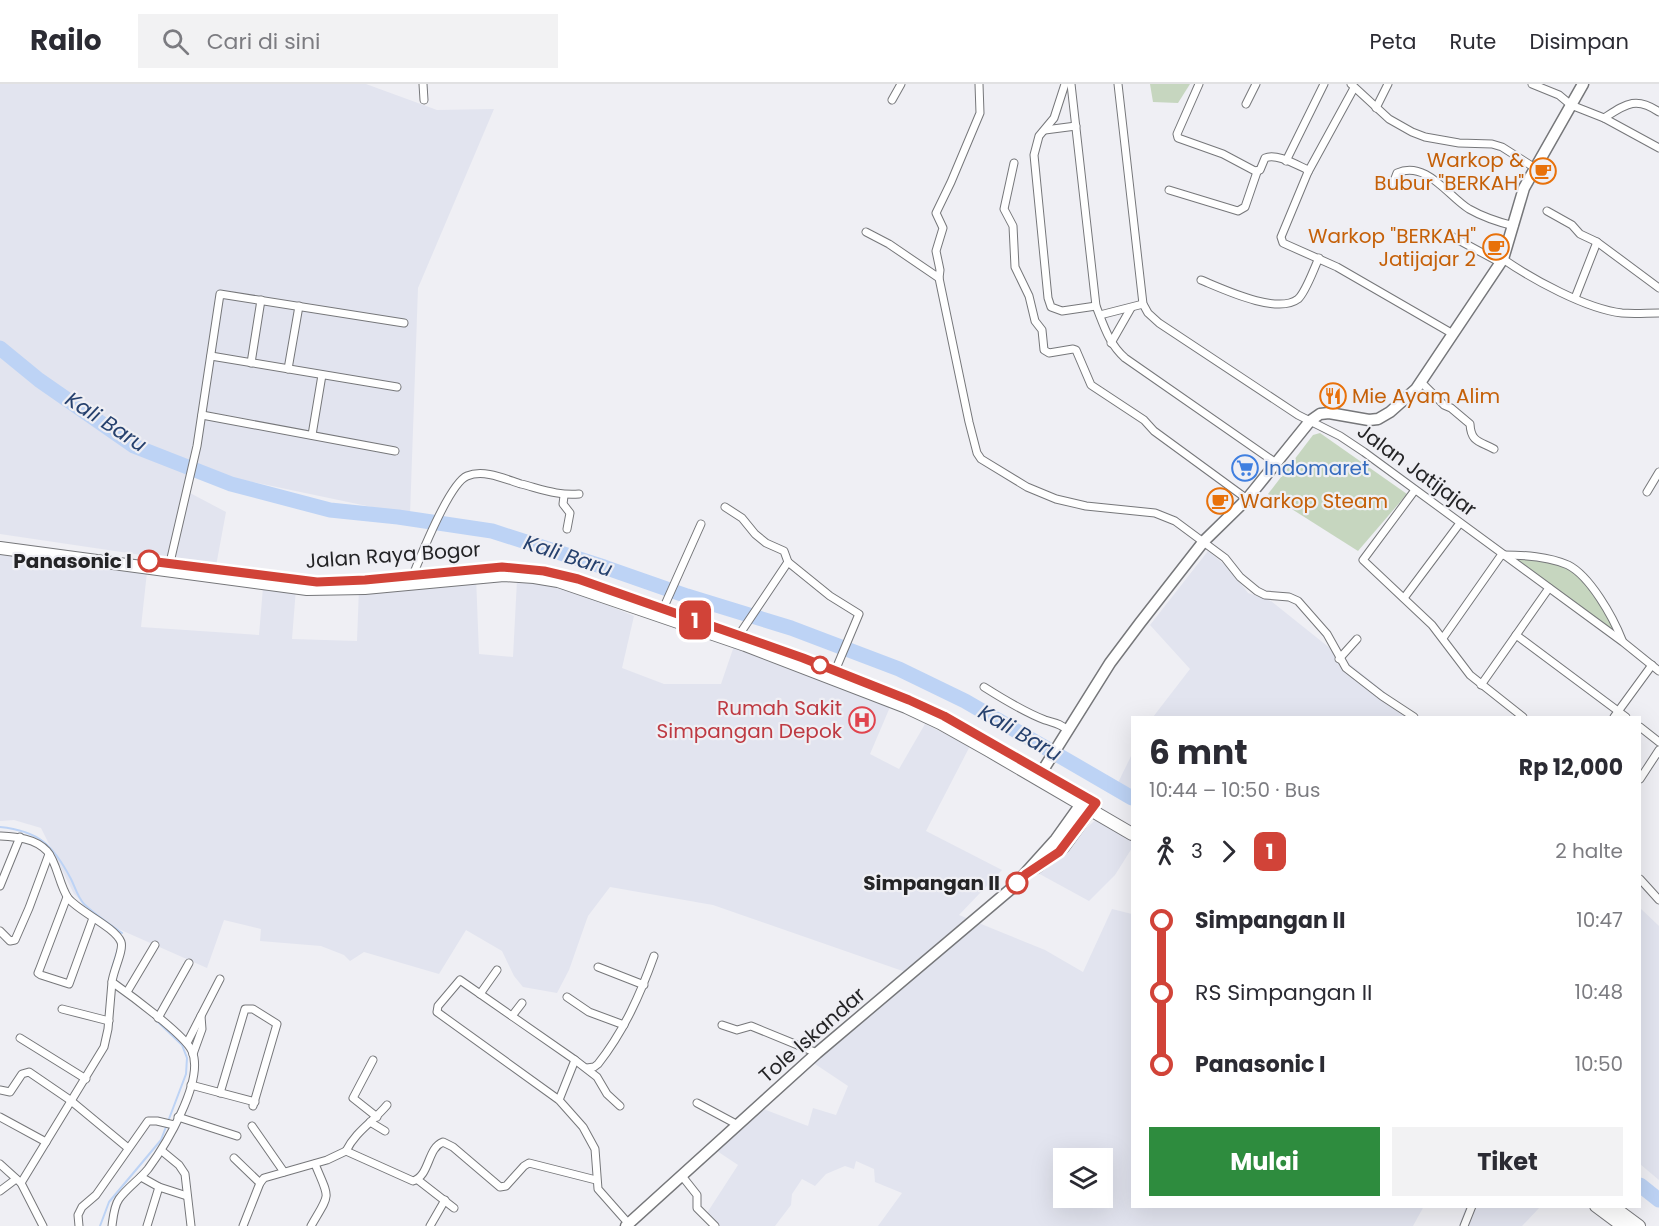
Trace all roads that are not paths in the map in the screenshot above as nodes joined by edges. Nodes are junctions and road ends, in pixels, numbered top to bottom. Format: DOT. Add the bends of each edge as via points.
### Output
graph roads {
  1 [pos="423,84"];
  2 [pos="901,84"];
  3 [pos="979,84"];
  4 [pos="1065,84"];
  5 [pos="1071,84"];
  6 [pos="1118,84"];
  7 [pos="1198,84"];
  8 [pos="1256,84"];
  9 [pos="1324,84"];
  10 [pos="1388,84"];
  11 [pos="1533,84"];
  12 [pos="1582,84"];
  13 [pos="1353,86"];
  14 [pos="424,100"];
  15 [pos="892,100"];
  16 [pos="1246,104"];
  17 [pos="1571,105"];
  18 [pos="1376,108"];
  19 [pos="1659,112"];
  20 [pos="1604,118"];
  21 [pos="1076,126"];
  22 [pos="1045,130"];
  23 [pos="1659,148"];
  24 [pos="1286,161"];
  25 [pos="1014,163"];
  26 [pos="1536,168"];
  27 [pos="1257,172"];
  28 [pos="1308,172"];
  29 [pos="1392,186"];
  30 [pos="1169,190"];
  31 [pos="1546,211"];
  32 [pos="1514,226"];
  33 [pos="866,232"];
  34 [pos="1450,236"];
  35 [pos="1597,242"];
  36 [pos="1319,258"];
  37 [pos="1502,261"];
  38 [pos="939,278"];
  39 [pos="1201,280"];
  40 [pos="1659,288"];
  41 [pos="1575,298"];
  42 [pos="261,300"];
  43 [pos="1143,304"];
  44 [pos="299,306"];
  45 [pos="1096,306"];
  46 [pos="1131,308"];
  47 [pos="1659,313"];
  48 [pos="1100,315"];
  49 [pos="404,323"];
  50 [pos="1452,334"];
  51 [pos="1111,343"];
  52 [pos="211,356"];
  53 [pos="251,363"];
  54 [pos="288,369"];
  55 [pos="322,375"];
  56 [pos="1421,382"];
  57 [pos="397,387"];
  58 [pos="202,415"];
  59 [pos="1310,421"];
  60 [pos="312,435"];
  61 [pos="1494,449"];
  62 [pos="395,451"];
  63 [pos="1276,463"];
  64 [pos="1658,473"];
  65 [pos="1415,490"];
  66 [pos="1647,492"];
  67 [pos="579,494"];
  68 [pos="564,496"];
  69 [pos="1247,499"];
  70 [pos="725,507"];
  71 [pos="1460,523"];
  72 [pos="701,524"];
  73 [pos="567,529"];
  74 [pos="0,540"];
  75 [pos="1204,541"];
  76 [pos="0,548"];
  77 [pos="1502,554"];
  78 [pos="788,562"];
  79 [pos="169,567"];
  80 [pos="412,579"];
  81 [pos="1549,588"];
  82 [pos="1404,598"];
  83 [pos="663,609"];
  84 [pos="742,631"];
  85 [pos="1516,635"];
  86 [pos="1443,638"];
  87 [pos="1357,639"];
  88 [pos="1623,642"];
  89 [pos="1340,659"];
  90 [pos="837,665"];
  91 [pos="1652,665"];
  92 [pos="1659,671"];
  93 [pos="1480,685"];
  94 [pos="984,687"];
  95 [pos="1616,714"];
  96 [pos="1413,716"];
  97 [pos="1522,716"];
  98 [pos="1641,728"];
  99 [pos="1067,730"];
  100 [pos="1659,741"];
  101 [pos="1659,750"];
  102 [pos="1042,771"];
  103 [pos="1641,777"];
  104 [pos="1089,803"];
  105 [pos="1131,824"];
  106 [pos="1131,833"];
  107 [pos="0,836"];
  108 [pos="21,837"];
  109 [pos="49,854"];
  110 [pos="1641,880"];
  111 [pos="0,886"];
  112 [pos="67,897"];
  113 [pos="1659,900"];
  114 [pos="93,918"];
  115 [pos="0,931"];
  116 [pos="155,945"];
  117 [pos="654,956"];
  118 [pos="189,963"];
  119 [pos="598,967"];
  120 [pos="497,970"];
  121 [pos="220,979"];
  122 [pos="112,982"];
  123 [pos="644,985"];
  124 [pos="127,992"];
  125 [pos="480,994"];
  126 [pos="567,997"];
  127 [pos="522,1003"];
  128 [pos="62,1009"];
  129 [pos="201,1016"];
  130 [pos="512,1016"];
  131 [pos="158,1018"];
  132 [pos="109,1021"];
  133 [pos="722,1024"];
  134 [pos="624,1025"];
  135 [pos="20,1038"];
  136 [pos="187,1043"];
  137 [pos="817,1053"];
  138 [pos="193,1054"];
  139 [pos="373,1060"];
  140 [pos="574,1060"];
  141 [pos="587,1068"];
  142 [pos="86,1079"];
  143 [pos="191,1085"];
  144 [pos="0,1090"];
  145 [pos="220,1093"];
  146 [pos="70,1100"];
  147 [pos="559,1100"];
  148 [pos="697,1103"];
  149 [pos="387,1105"];
  150 [pos="620,1106"];
  151 [pos="0,1117"];
  152 [pos="377,1117"];
  153 [pos="172,1122"];
  154 [pos="370,1122"];
  155 [pos="738,1125"];
  156 [pos="252,1126"];
  157 [pos="385,1131"];
  158 [pos="237,1136"];
  159 [pos="46,1142"];
  160 [pos="128,1148"];
  161 [pos="162,1151"];
  162 [pos="346,1151"];
  163 [pos="234,1158"];
  164 [pos="0,1164"];
  165 [pos="315,1164"];
  166 [pos="284,1172"];
  167 [pos="682,1176"];
  168 [pos="141,1177"];
  169 [pos="418,1180"];
  170 [pos="596,1180"];
  171 [pos="18,1181"];
  172 [pos="260,1183"];
  173 [pos="159,1188"];
  174 [pos="0,1191"];
  175 [pos="188,1196"];
  176 [pos="445,1200"];
  177 [pos="454,1208"];
  178 [pos="1471,1208"];
  179 [pos="1600,1208"];
  180 [pos="1614,1208"];
  181 [pos="1630,1224"];
  182 [pos="627,1225"];
  183 [pos="43,1226"];
  184 [pos="78,1226"];
  185 [pos="112,1226"];
  186 [pos="147,1226"];
  187 [pos="191,1226"];
  188 [pos="243,1226"];
  189 [pos="311,1226"];
  190 [pos="430,1226"];
  191 [pos="715,1226"];
  192 [pos="1464,1226"];
  1 -- 14 [label="street"];
  2 -- 15 [label="street"];
  3 -- 38 [label="street" via="980,113 936,213 943,228 936,251"];
  4 -- 22 [label="street" via="1054,118"];
  5 -- 21 [label="street"];
  6 -- 43 [label="street"];
  7 -- 27 [label="street" via="1178,138 1223,154"];
  8 -- 16 [label="street"];
  9 -- 24 [label="street"];
  10 -- 18 [label="street"];
  11 -- 17 [label="street"];
  12 -- 17 [label="street"];
  13 -- 18 [label="street"];
  13 -- 28 [label="street"];
  17 -- 20 [label="street"];
  17 -- 26 [label="street"];
  18 -- 26 [label="street" via="1425,137 1492,144"];
  19 -- 20 [label="street" via="1642,102"];
  20 -- 23 [label="street"];
  21 -- 22 [label="street"];
  21 -- 45 [label="street"];
  22 -- 45 [label="street" via="1037,141 1034,165 1050,307 1062,311"];
  24 -- 27 [label="street" via="1267,156"];
  24 -- 28 [label="street"];
  25 -- 69 [label="street" via="1004,209 1012,226 1015,267 1042,330 1044,350 1076,350 1091,385 1144,420"];
  26 -- 32 [label="street" via="1524,188"];
  27 -- 30 [label="street" via="1245,207 1238,211"];
  28 -- 36 [label="street" via="1281,241"];
  29 -- 32 [label="street" via="1397,173 1422,173 1437,180 1470,209"];
  31 -- 35 [label="street"];
  32 -- 37 [label="street"];
  33 -- 38 [label="street"];
  34 -- 37 [label="street"];
  35 -- 40 [label="street"];
  35 -- 41 [label="street"];
  36 -- 39 [label="street" via="1300,298 1288,304 1262,302"];
  36 -- 50 [label="street"];
  37 -- 41 [label="street"];
  37 -- 50 [label="street"];
  38 -- 75 [label="street" via="969,422 981,459 1043,495 1076,504 1155,513"];
  41 -- 47 [label="street" via="1620,313"];
  42 -- 44 [label="street"];
  42 -- 52 [label="street" via="220,294"];
  42 -- 53 [label="street"];
  43 -- 46 [label="street"];
  43 -- 59 [label="street, Jalan Jatijajar" via="1159,323"];
  44 -- 49 [label="street"];
  44 -- 54 [label="street"];
  45 -- 48 [label="street"];
  46 -- 48 [label="street"];
  46 -- 51 [label="street"];
  48 -- 51 [label="street"];
  50 -- 56 [label="street"];
  51 -- 63 [label="street" via="1125,358"];
  52 -- 53 [label="street"];
  52 -- 58 [label="street"];
  53 -- 54 [label="street"];
  54 -- 55 [label="street"];
  55 -- 57 [label="street"];
  55 -- 60 [label="street"];
  56 -- 59 [label="street" via="1378,419 1329,413"];
  56 -- 61 [label="street" via="1470,424 1472,437"];
  58 -- 60 [label="street"];
  58 -- 79 [label="street"];
  59 -- 63 [label="street"];
  59 -- 65 [label="street, Jalan Jatijajar" via="1352,444"];
  60 -- 62 [label="street"];
  63 -- 69 [label="street"];
  64 -- 66 [label="street"];
  65 -- 71 [label="street, Jalan Jatijajar"];
  65 -- 82 [label="street" via="1364,560"];
  67 -- 68 [label="street"];
  68 -- 73 [label="street" via="563,504 570,513"];
  68 -- 80 [label="street" via="487,474 468,476 446,501"];
  69 -- 75 [label="street"];
  70 -- 78 [label="street" via="742,518 765,543 784,551"];
  71 -- 77 [label="street, Jalan Jatijajar"];
  71 -- 82 [label="street"];
  72 -- 83 [label="street"];
  74 -- 79 [label="highway, Jalan Raya Bogor"];
  75 -- 89 [label="street" via="1257,591 1298,601 1327,634"];
  75 -- 99 [label="street" via="1110,663"];
  76 -- 79 [label="highway, Jalan Raya Bogor"];
  77 -- 81 [label="street, Jalan Jatijajar"];
  77 -- 86 [label="street"];
  77 -- 88 [label="street" via="1560,562 1577,571 1614,622"];
  78 -- 84 [label="street"];
  78 -- 90 [label="street" via="859,614"];
  79 -- 80 [label="highway, Jalan Raya Bogor" via="329,590"];
  80 -- 83 [label="highway, Jalan Raya Bogor" via="485,568 544,571"];
  80 -- 102 [label="highway, Jalan Raya Bogor" via="504,575 571,585 863,689"];
  81 -- 85 [label="street"];
  81 -- 88 [label="street, Jalan Jatijajar"];
  82 -- 86 [label="street"];
  83 -- 84 [label="highway, Jalan Raya Bogor"];
  84 -- 90 [label="highway, Jalan Raya Bogor"];
  85 -- 93 [label="street"];
  85 -- 95 [label="street"];
  86 -- 93 [label="street"];
  87 -- 89 [label="street"];
  88 -- 91 [label="street, Jalan Jatijajar"];
  89 -- 96 [label="street" via="1363,682"];
  90 -- 102 [label="highway, Jalan Raya Bogor" via="927,708"];
  91 -- 92 [label="street, Jalan Jatijajar"];
  91 -- 95 [label="street"];
  93 -- 97 [label="street"];
  94 -- 99 [label="street" via="1045,720 1062,724"];
  98 -- 100 [label="street"];
  99 -- 102 [label="street"];
  101 -- 103 [label="street"];
  102 -- 104 [label="highway, Jalan Raya Bogor"];
  104 -- 105 [label="highway, Jalan Raya Bogor"];
  104 -- 106 [label="highway, Jalan Raya Bogor"];
  104 -- 137 [label="street, Tole Iskandar" via="1059,852 1026,874"];
  107 -- 108 [label="street"];
  108 -- 109 [label="street"];
  108 -- 111 [label="street"];
  109 -- 112 [label="street"];
  109 -- 115 [label="street" via="15,940 10,941"];
  110 -- 113 [label="street"];
  112 -- 114 [label="street"];
  112 -- 114 [label="street" via="39,968 41,975 69,984"];
  114 -- 122 [label="street" via="121,942"];
  116 -- 124 [label="street"];
  117 -- 123 [label="street"];
  118 -- 131 [label="street"];
  119 -- 123 [label="street"];
  120 -- 125 [label="street"];
  121 -- 129 [label="street"];
  122 -- 124 [label="street"];
  122 -- 132 [label="street"];
  123 -- 134 [label="street"];
  124 -- 131 [label="street"];
  125 -- 130 [label="street"];
  125 -- 147 [label="street" via="460,980 437,1012"];
  126 -- 134 [label="street" via="589,1012"];
  127 -- 130 [label="street"];
  128 -- 132 [label="street"];
  129 -- 136 [label="street"];
  129 -- 138 [label="street" via="202,1029"];
  130 -- 140 [label="street"];
  131 -- 136 [label="street"];
  132 -- 142 [label="street" via="104,1047"];
  133 -- 137 [label="street" via="737,1030 751,1026"];
  134 -- 141 [label="street" via="598,1064"];
  135 -- 142 [label="street"];
  136 -- 138 [label="street"];
  137 -- 155 [label="street, Tole Iskandar"];
  138 -- 143 [label="street"];
  139 -- 152 [label="street" via="353,1098"];
  140 -- 141 [label="street"];
  140 -- 147 [label="street"];
  141 -- 150 [label="street"];
  142 -- 146 [label="street"];
  143 -- 145 [label="street"];
  143 -- 153 [label="street"];
  144 -- 146 [label="street" via="10,1092 22,1074 29,1072"];
  145 -- 145 [label="street" via="245,1009 249,1008 277,1024 254,1104"];
  146 -- 159 [label="street"];
  146 -- 160 [label="street"];
  147 -- 170 [label="street" via="591,1140 597,1158"];
  148 -- 155 [label="street"];
  149 -- 152 [label="street"];
  151 -- 159 [label="street"];
  152 -- 154 [label="street"];
  153 -- 158 [label="street"];
  153 -- 160 [label="street" via="148,1122"];
  153 -- 161 [label="street"];
  154 -- 157 [label="street"];
  154 -- 162 [label="street"];
  155 -- 167 [label="street, Tole Iskandar"];
  156 -- 166 [label="street"];
  159 -- 171 [label="street"];
  160 -- 184 [label="street" via="96,1195 80,1210"];
  161 -- 168 [label="street"];
  161 -- 175 [label="street" via="185,1173"];
  162 -- 165 [label="street"];
  162 -- 169 [label="street" via="410,1181"];
  163 -- 172 [label="street"];
  164 -- 171 [label="street"];
  165 -- 166 [label="street"];
  165 -- 189 [label="street" via="327,1198"];
  166 -- 172 [label="street"];
  167 -- 182 [label="street, Tole Iskandar"];
  167 -- 191 [label="street" via="697,1195 697,1208"];
  168 -- 173 [label="street"];
  168 -- 185 [label="street" via="118,1200"];
  169 -- 170 [label="street" via="443,1142 500,1187 531,1163"];
  169 -- 176 [label="street"];
  170 -- 182 [label="street" via="601,1193"];
  171 -- 174 [label="street"];
  171 -- 183 [label="street"];
  172 -- 188 [label="street"];
  173 -- 175 [label="street"];
  173 -- 186 [label="street"];
  175 -- 187 [label="street"];
  176 -- 177 [label="street"];
  176 -- 190 [label="street"];
  178 -- 192 [label="street"];
  179 -- 181 [label="highway"];
  180 -- 181 [label="highway"];
}
